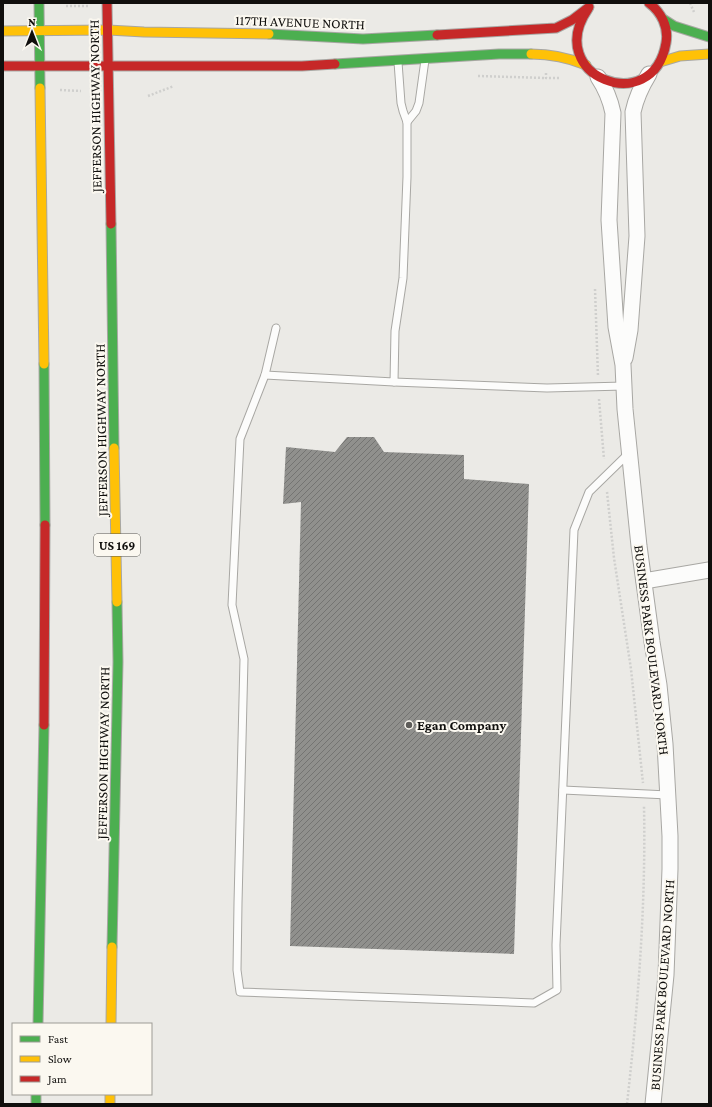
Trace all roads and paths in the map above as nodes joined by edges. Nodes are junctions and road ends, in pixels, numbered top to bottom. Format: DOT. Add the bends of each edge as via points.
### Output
graph roads {
  1 [pos="39,3"];
  2 [pos="107,3"];
  3 [pos="650,3"];
  4 [pos="690,3"];
  5 [pos="591,5"];
  6 [pos="66,6"];
  7 [pos="88,6"];
  8 [pos="696,16"];
  9 [pos="664,19"];
  10 [pos="40,30"];
  11 [pos="108,30"];
  12 [pos="3,31"];
  13 [pos="709,37"];
  14 [pos="709,54"];
  15 [pos="426,59"];
  16 [pos="398,60"];
  17 [pos="660,62"];
  18 [pos="586,65"];
  19 [pos="3,66"];
  20 [pos="40,66"];
  21 [pos="109,66"];
  22 [pos="546,72"];
  23 [pos="649,74"];
  24 [pos="598,77"];
  25 [pos="567,79"];
  26 [pos="57,90"];
  27 [pos="81,91"];
  28 [pos="407,122"];
  29 [pos="595,284"];
  30 [pos="276,328"];
  31 [pos="623,365"];
  32 [pos="265,375"];
  33 [pos="394,382"];
  34 [pos="624,386"];
  35 [pos="599,387"];
  36 [pos="629,453"];
  37 [pos="605,476"];
  38 [pos="709,570"];
  39 [pos="644,581"];
  40 [pos="562,790"];
  41 [pos="643,794"];
  42 [pos="668,795"];
  43 [pos="38,1023"];
  44 [pos="111,1023"];
  45 [pos="627,1104"];
  46 [pos="653,1104"];
  1 -- 10 [label="main road"];
  2 -- 11 [label="main road, JEFFERSON HIGHWAY NORTH / US 169"];
  3 -- 9 [label="main road"];
  4 -- 8 [label="path"];
  5 -- 11 [label="main road, 117TH AVENUE NORTH" via="572,20 556,28 363,39 279,34"];
  5 -- 18 [label="main road" via="580,20 576,39 579,54"];
  6 -- 7 [label="path"];
  9 -- 13 [label="main road" via="674,26"];
  9 -- 17 [label="main road" via="666,48"];
  10 -- 11 [label="main road, 117TH AVENUE NORTH"];
  10 -- 12 [label="main road, 117TH AVENUE NORTH"];
  10 -- 20 [label="main road"];
  11 -- 21 [label="main road, JEFFERSON HIGHWAY NORTH / US 169"];
  14 -- 17 [label="main road" via="680,56"];
  15 -- 16 [label="main road"];
  15 -- 18 [label="main road" via="545,54 569,58"];
  15 -- 28 [label="lane" via="419,103"];
  16 -- 21 [label="main road" via="302,66"];
  16 -- 28 [label="lane" via="401,103"];
  17 -- 23 [label="main road"];
  18 -- 24 [label="main road"];
  19 -- 20 [label="main road"];
  20 -- 21 [label="main road"];
  20 -- 43 [label="main road" via="45,660"];
  21 -- 44 [label="main road, JEFFERSON HIGHWAY NORTH / US 169" via="118,662"];
  22 -- 25 [label="path" via="546,78"];
  23 -- 24 [label="main road" via="634,82 614,83"];
  23 -- 31 [label="street, BUSINESS PARK BOULEVARD NORTH" via="635,102 634,112 637,236 630,330"];
  24 -- 31 [label="street, BUSINESS PARK BOULEVARD NORTH" via="606,89 613,113 610,258 616,327"];
  26 -- 27 [label="path"];
  28 -- 33 [label="lane" via="403,278 395,331"];
  29 -- 35 [label="path"];
  30 -- 32 [label="lane"];
  31 -- 34 [label="street, BUSINESS PARK BOULEVARD NORTH"];
  32 -- 33 [label="lane"];
  32 -- 40 [label="lane" via="240,439 232,606 244,659 237,925 237,970 240,992 534,1002 557,990 556,945"];
  33 -- 35 [label="lane" via="547,388"];
  34 -- 35 [label="lane"];
  34 -- 36 [label="street, BUSINESS PARK BOULEVARD NORTH"];
  35 -- 37 [label="path"];
  36 -- 37 [label="lane"];
  36 -- 39 [label="street, BUSINESS PARK BOULEVARD NORTH"];
  37 -- 40 [label="lane" via="589,492 574,530"];
  37 -- 41 [label="path" via="637,720"];
  38 -- 39 [label="street"];
  39 -- 42 [label="street, BUSINESS PARK BOULEVARD NORTH" via="659,685"];
  40 -- 41 [label="lane"];
  41 -- 42 [label="lane"];
  41 -- 45 [label="path" via="642,933"];
  42 -- 46 [label="street, BUSINESS PARK BOULEVARD NORTH" via="670,836 666,975"];
}
